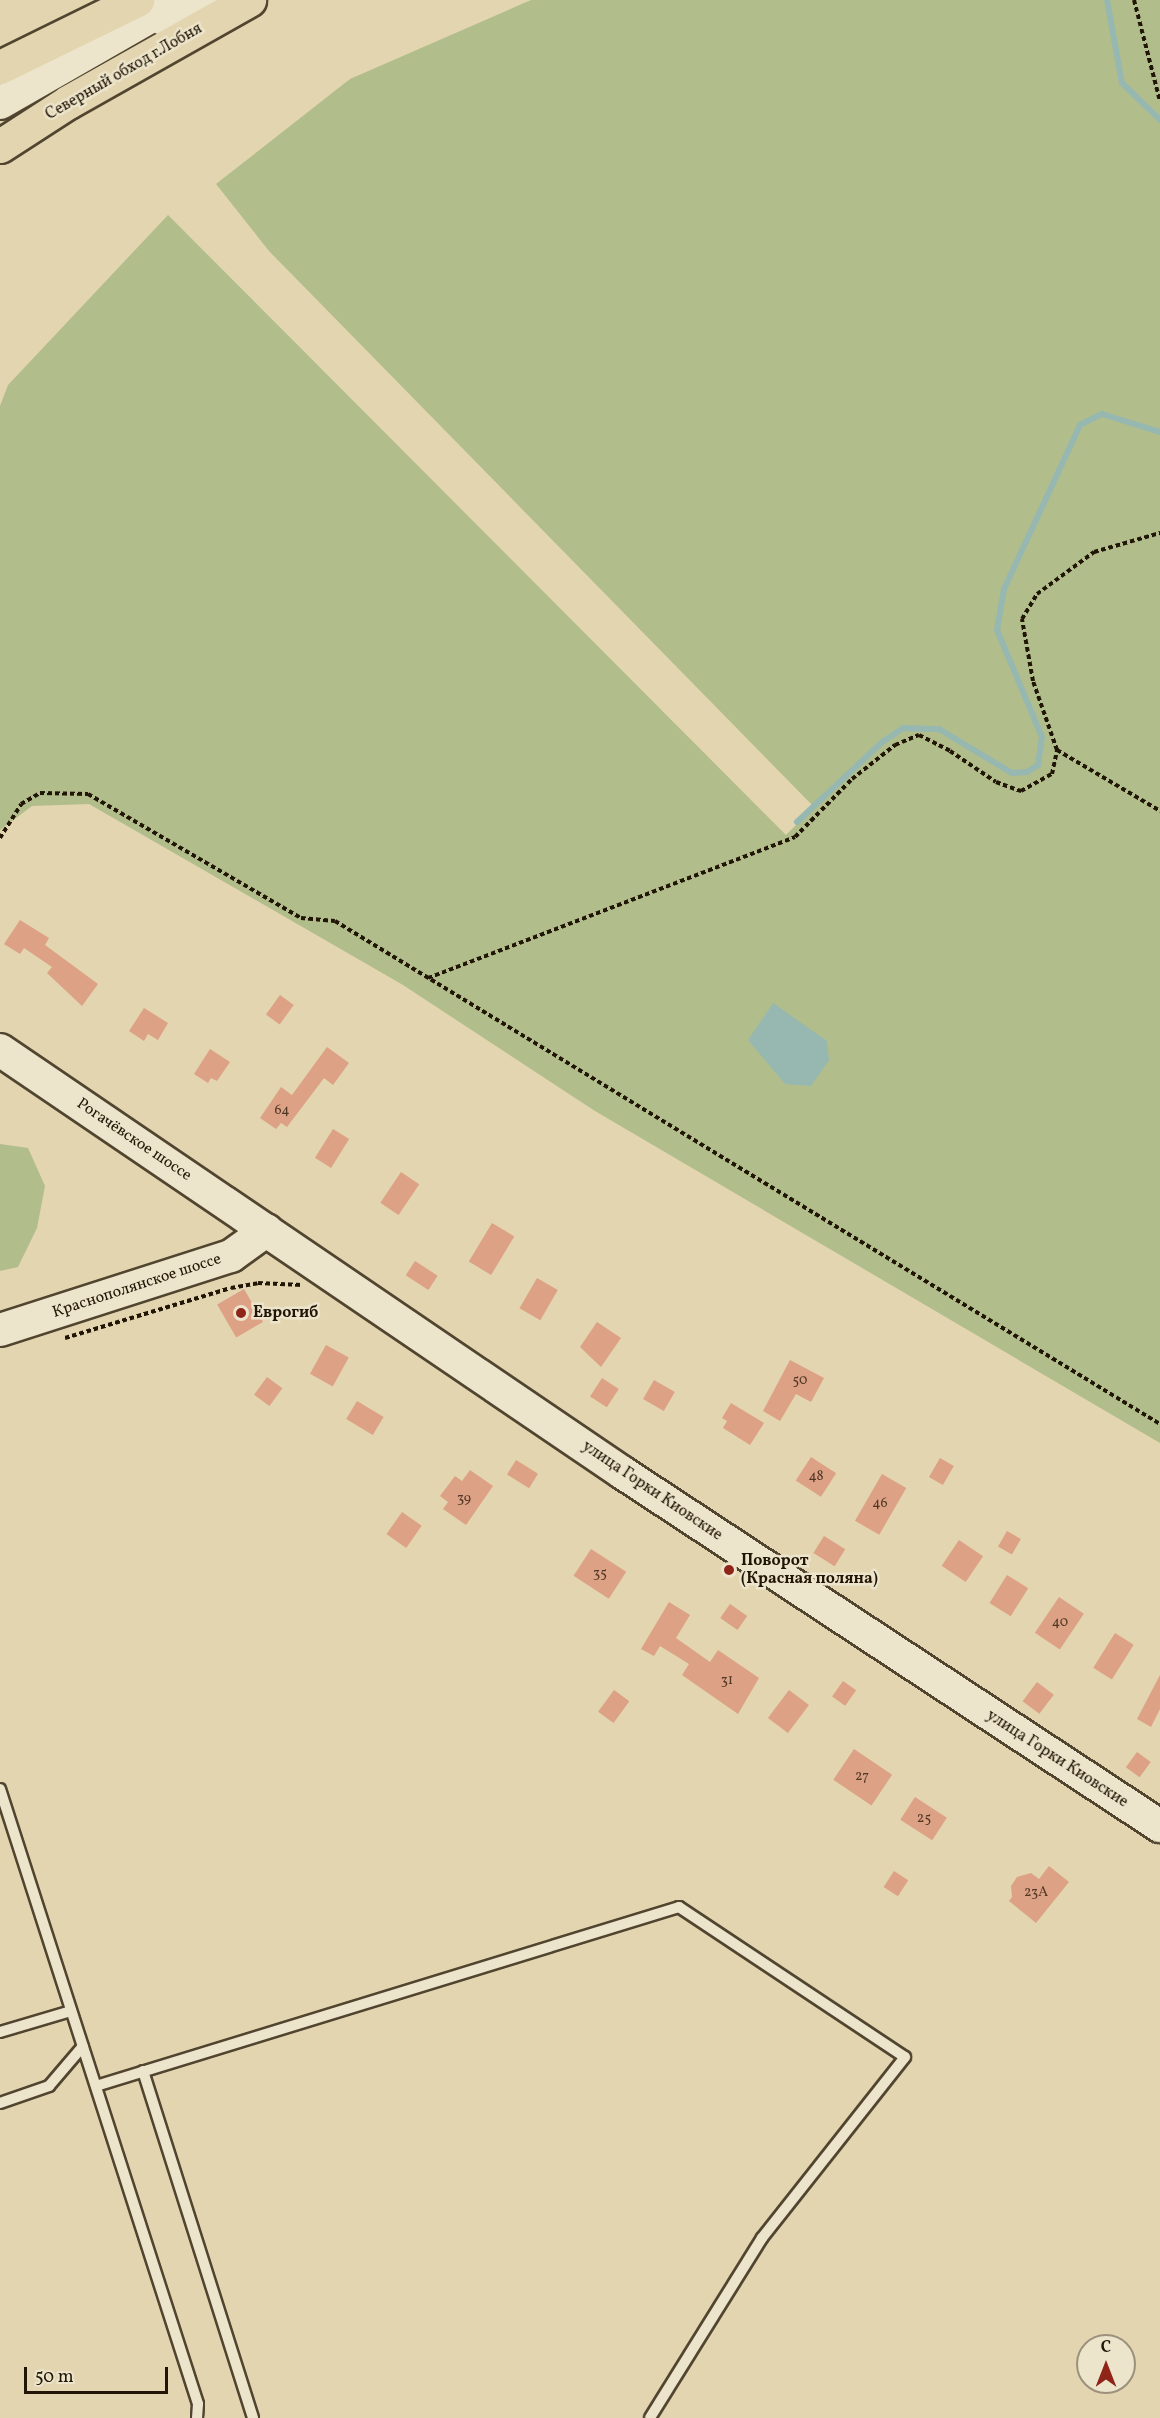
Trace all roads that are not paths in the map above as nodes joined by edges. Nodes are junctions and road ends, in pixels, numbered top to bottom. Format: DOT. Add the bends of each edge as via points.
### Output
graph roads {
  1 [pos="137,0"];
  2 [pos="180,0"];
  3 [pos="210,0"];
  4 [pos="249,0"];
  5 [pos="126,33"];
  6 [pos="0,67"];
  7 [pos="0,103"];
  8 [pos="0,146"];
  9 [pos="0,1050"];
  10 [pos="267,1230"];
  11 [pos="0,1330"];
  12 [pos="0,1791"];
  13 [pos="1160,1826"];
  14 [pos="71,2011"];
  15 [pos="0,2032"];
  16 [pos="83,2046"];
  17 [pos="143,2071"];
  18 [pos="96,2086"];
  19 [pos="0,2103"];
  20 [pos="197,2418"];
  21 [pos="253,2418"];
  22 [pos="650,2418"];
  1 -- 6 [label="main road"];
  2 -- 5 [label="main road"];
  3 -- 5 [label="main road"];
  4 -- 8 [label="main road, Северный обход г.Лобня" via="68,102"];
  5 -- 7 [label="main road"];
  9 -- 10 [label="main road, Рогачёвское шоссе"];
  10 -- 11 [label="main road, Краснополянское шоссе" via="231,1256"];
  10 -- 13 [label="main road, улица Горки Киовские" via="623,1473"];
  12 -- 14 [label="lane"];
  14 -- 15 [label="lane"];
  14 -- 16 [label="lane"];
  16 -- 18 [label="lane"];
  16 -- 19 [label="lane" via="49,2086"];
  17 -- 18 [label="lane"];
  17 -- 21 [label="lane"];
  17 -- 22 [label="lane" via="679,1907 905,2057 762,2238"];
  18 -- 20 [label="lane" via="198,2404"];
}
